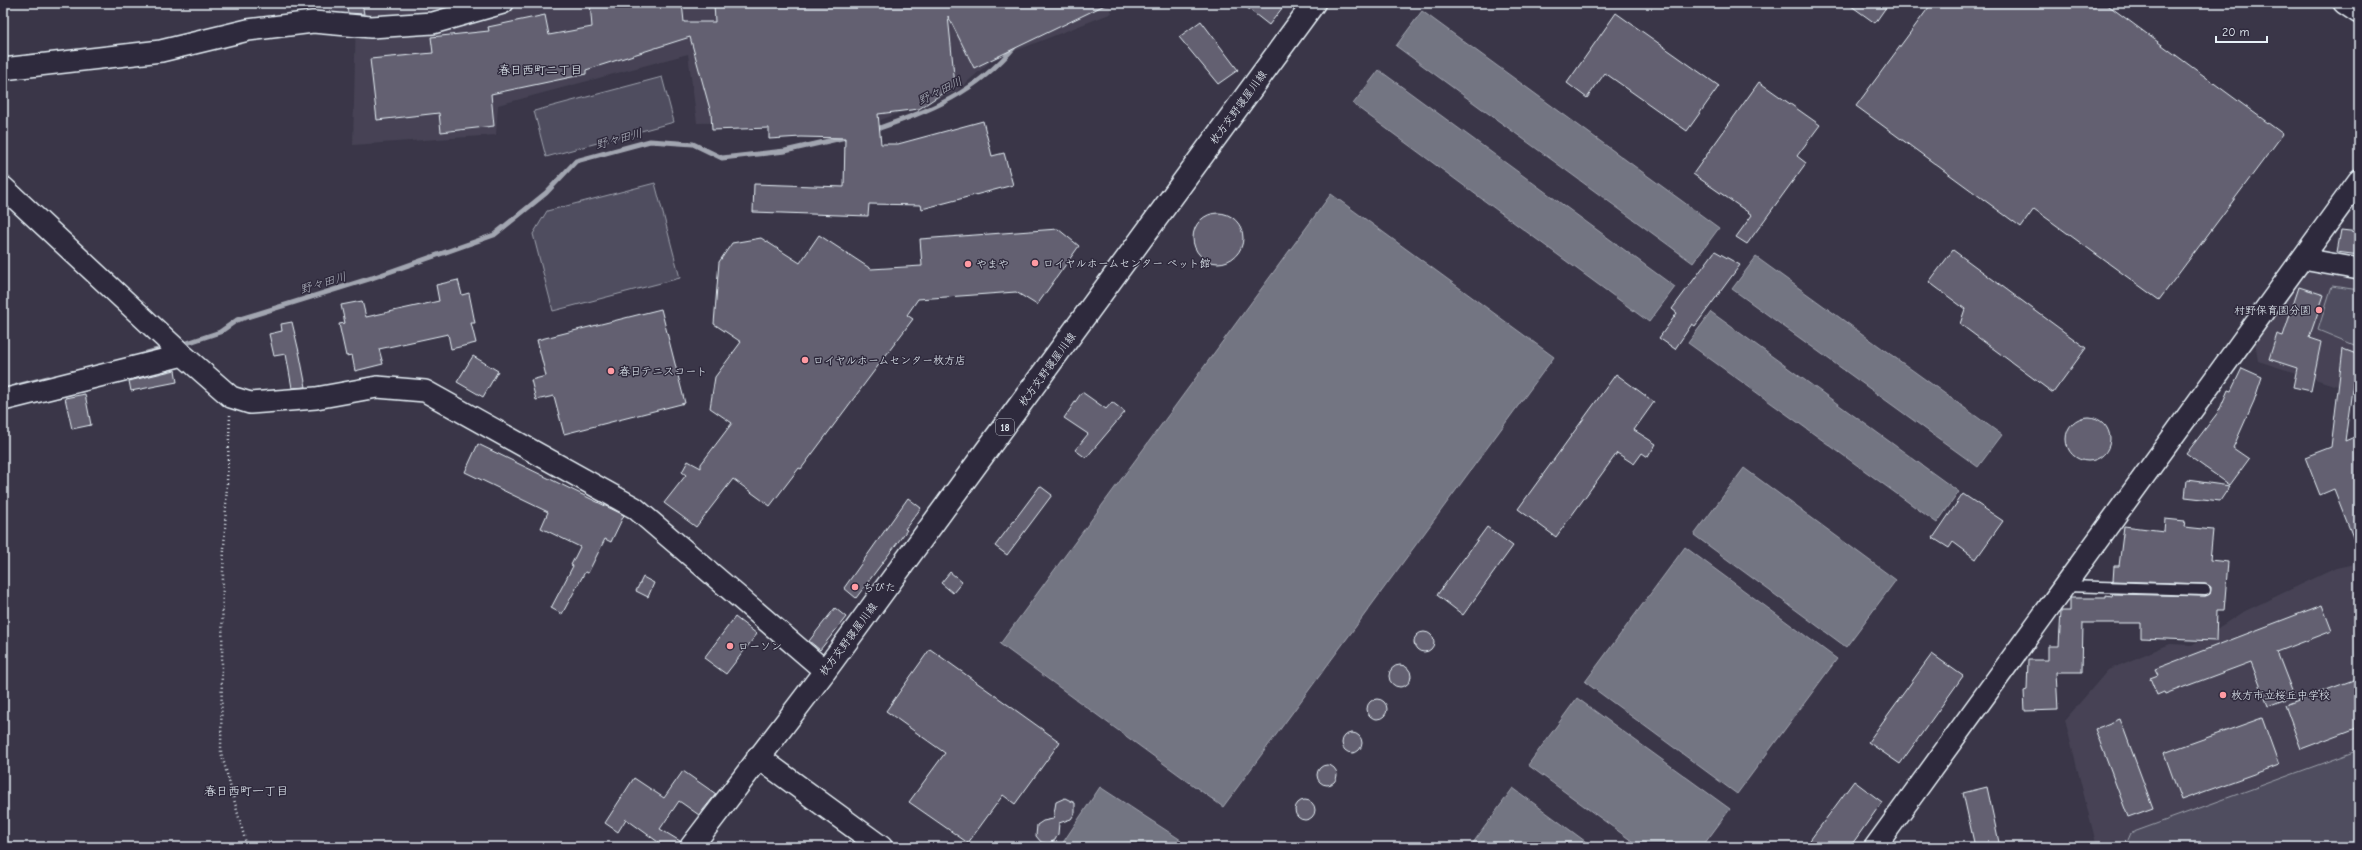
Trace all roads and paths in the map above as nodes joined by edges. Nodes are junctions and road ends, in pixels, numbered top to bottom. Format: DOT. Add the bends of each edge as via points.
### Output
graph roads {
  1 [pos="503,3"];
  2 [pos="1314,3"];
  3 [pos="2344,3"];
  4 [pos="2359,13"];
  5 [pos="3,69"];
  6 [pos="2359,180"];
  7 [pos="3,187"];
  8 [pos="2303,259"];
  9 [pos="2359,269"];
  10 [pos="183,355"];
  11 [pos="231,397"];
  12 [pos="3,400"];
  13 [pos="2064,586"];
  14 [pos="2205,590"];
  15 [pos="825,671"];
  16 [pos="758,757"];
  17 [pos="247,847"];
  18 [pos="691,847"];
  19 [pos="881,847"];
  20 [pos="1875,847"];
  1 -- 5 [label="street" via="433,23 371,27 313,22 248,30 161,51"];
  2 -- 15 [label="main road, 枚方交野寝屋川線 / 18"];
  3 -- 4 [label="street"];
  6 -- 8 [label="street"];
  7 -- 10 [label="street"];
  8 -- 9 [label="street"];
  8 -- 13 [label="street"];
  10 -- 11 [label="street"];
  10 -- 12 [label="street"];
  11 -- 15 [label="street" via="250,403 316,398 377,387 426,390 635,508"];
  11 -- 17 [label="path" via="223,571 221,752"];
  13 -- 14 [label="lane"];
  13 -- 20 [label="street"];
  15 -- 16 [label="main road, 枚方交野寝屋川線 / 18"];
  16 -- 18 [label="main road, 枚方交野寝屋川線 / 18"];
  16 -- 19 [label="main road"];
}
